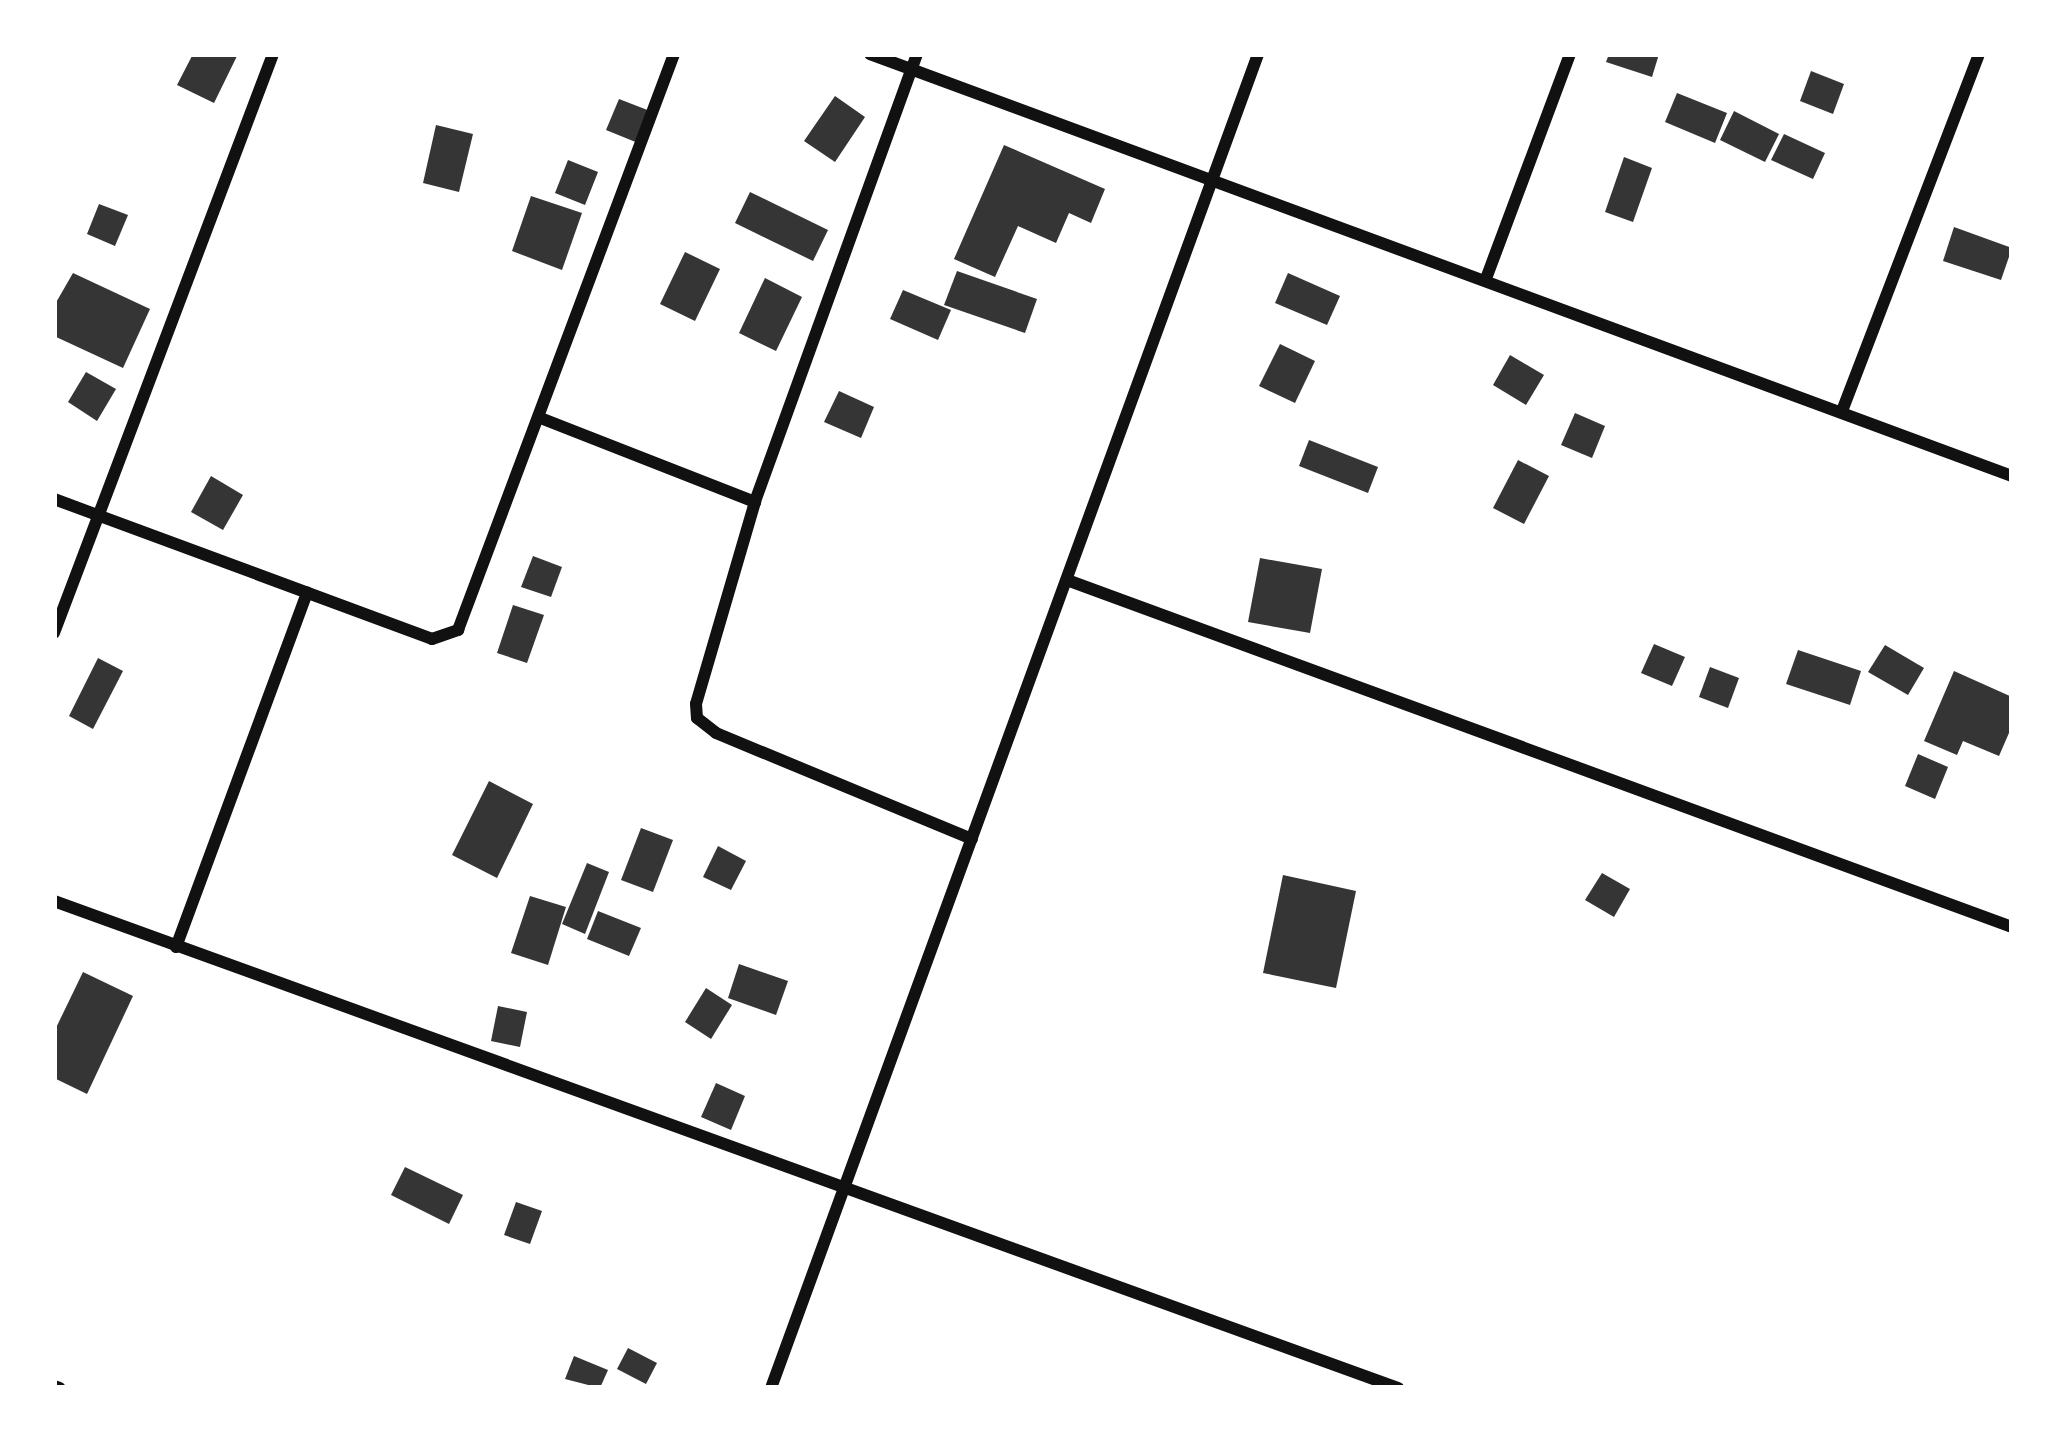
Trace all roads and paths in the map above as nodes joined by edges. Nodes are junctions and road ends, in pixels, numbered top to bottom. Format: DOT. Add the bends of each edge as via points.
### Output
graph roads {
  1 [pos="273,54"];
  2 [pos="674,54"];
  3 [pos="870,54"];
  4 [pos="917,54"];
  5 [pos="1258,54"];
  6 [pos="1570,54"];
  7 [pos="1979,54"];
  8 [pos="911,70"];
  9 [pos="1214,181"];
  10 [pos="1487,276"];
  11 [pos="1842,411"];
  12 [pos="543,419"];
  13 [pos="2012,476"];
  14 [pos="54,500"];
  15 [pos="754,502"];
  16 [pos="97,515"];
  17 [pos="1067,580"];
  18 [pos="307,592"];
  19 [pos="54,632"];
  20 [pos="972,839"];
  21 [pos="54,901"];
  22 [pos="2012,927"];
  23 [pos="176,947"];
  24 [pos="846,1184"];
  25 [pos="771,1388"];
  26 [pos="1398,1388"];
  1 -- 16 [label="street"];
  2 -- 12 [label="street"];
  3 -- 8 [label="street"];
  4 -- 8 [label="street"];
  5 -- 9 [label="street"];
  6 -- 10 [label="street"];
  7 -- 11 [label="street"];
  8 -- 9 [label="street"];
  8 -- 15 [label="street"];
  9 -- 10 [label="street"];
  9 -- 17 [label="street"];
  10 -- 11 [label="street"];
  11 -- 13 [label="street"];
  12 -- 15 [label="street"];
  12 -- 18 [label="street" via="458,630 432,639"];
  14 -- 16 [label="street"];
  15 -- 20 [label="street" via="697,718 716,733"];
  16 -- 18 [label="street"];
  16 -- 19 [label="street"];
  17 -- 20 [label="street"];
  17 -- 22 [label="street"];
  18 -- 23 [label="street"];
  20 -- 24 [label="street"];
  21 -- 23 [label="street"];
  23 -- 24 [label="street"];
  24 -- 25 [label="street"];
  24 -- 26 [label="street"];
}
